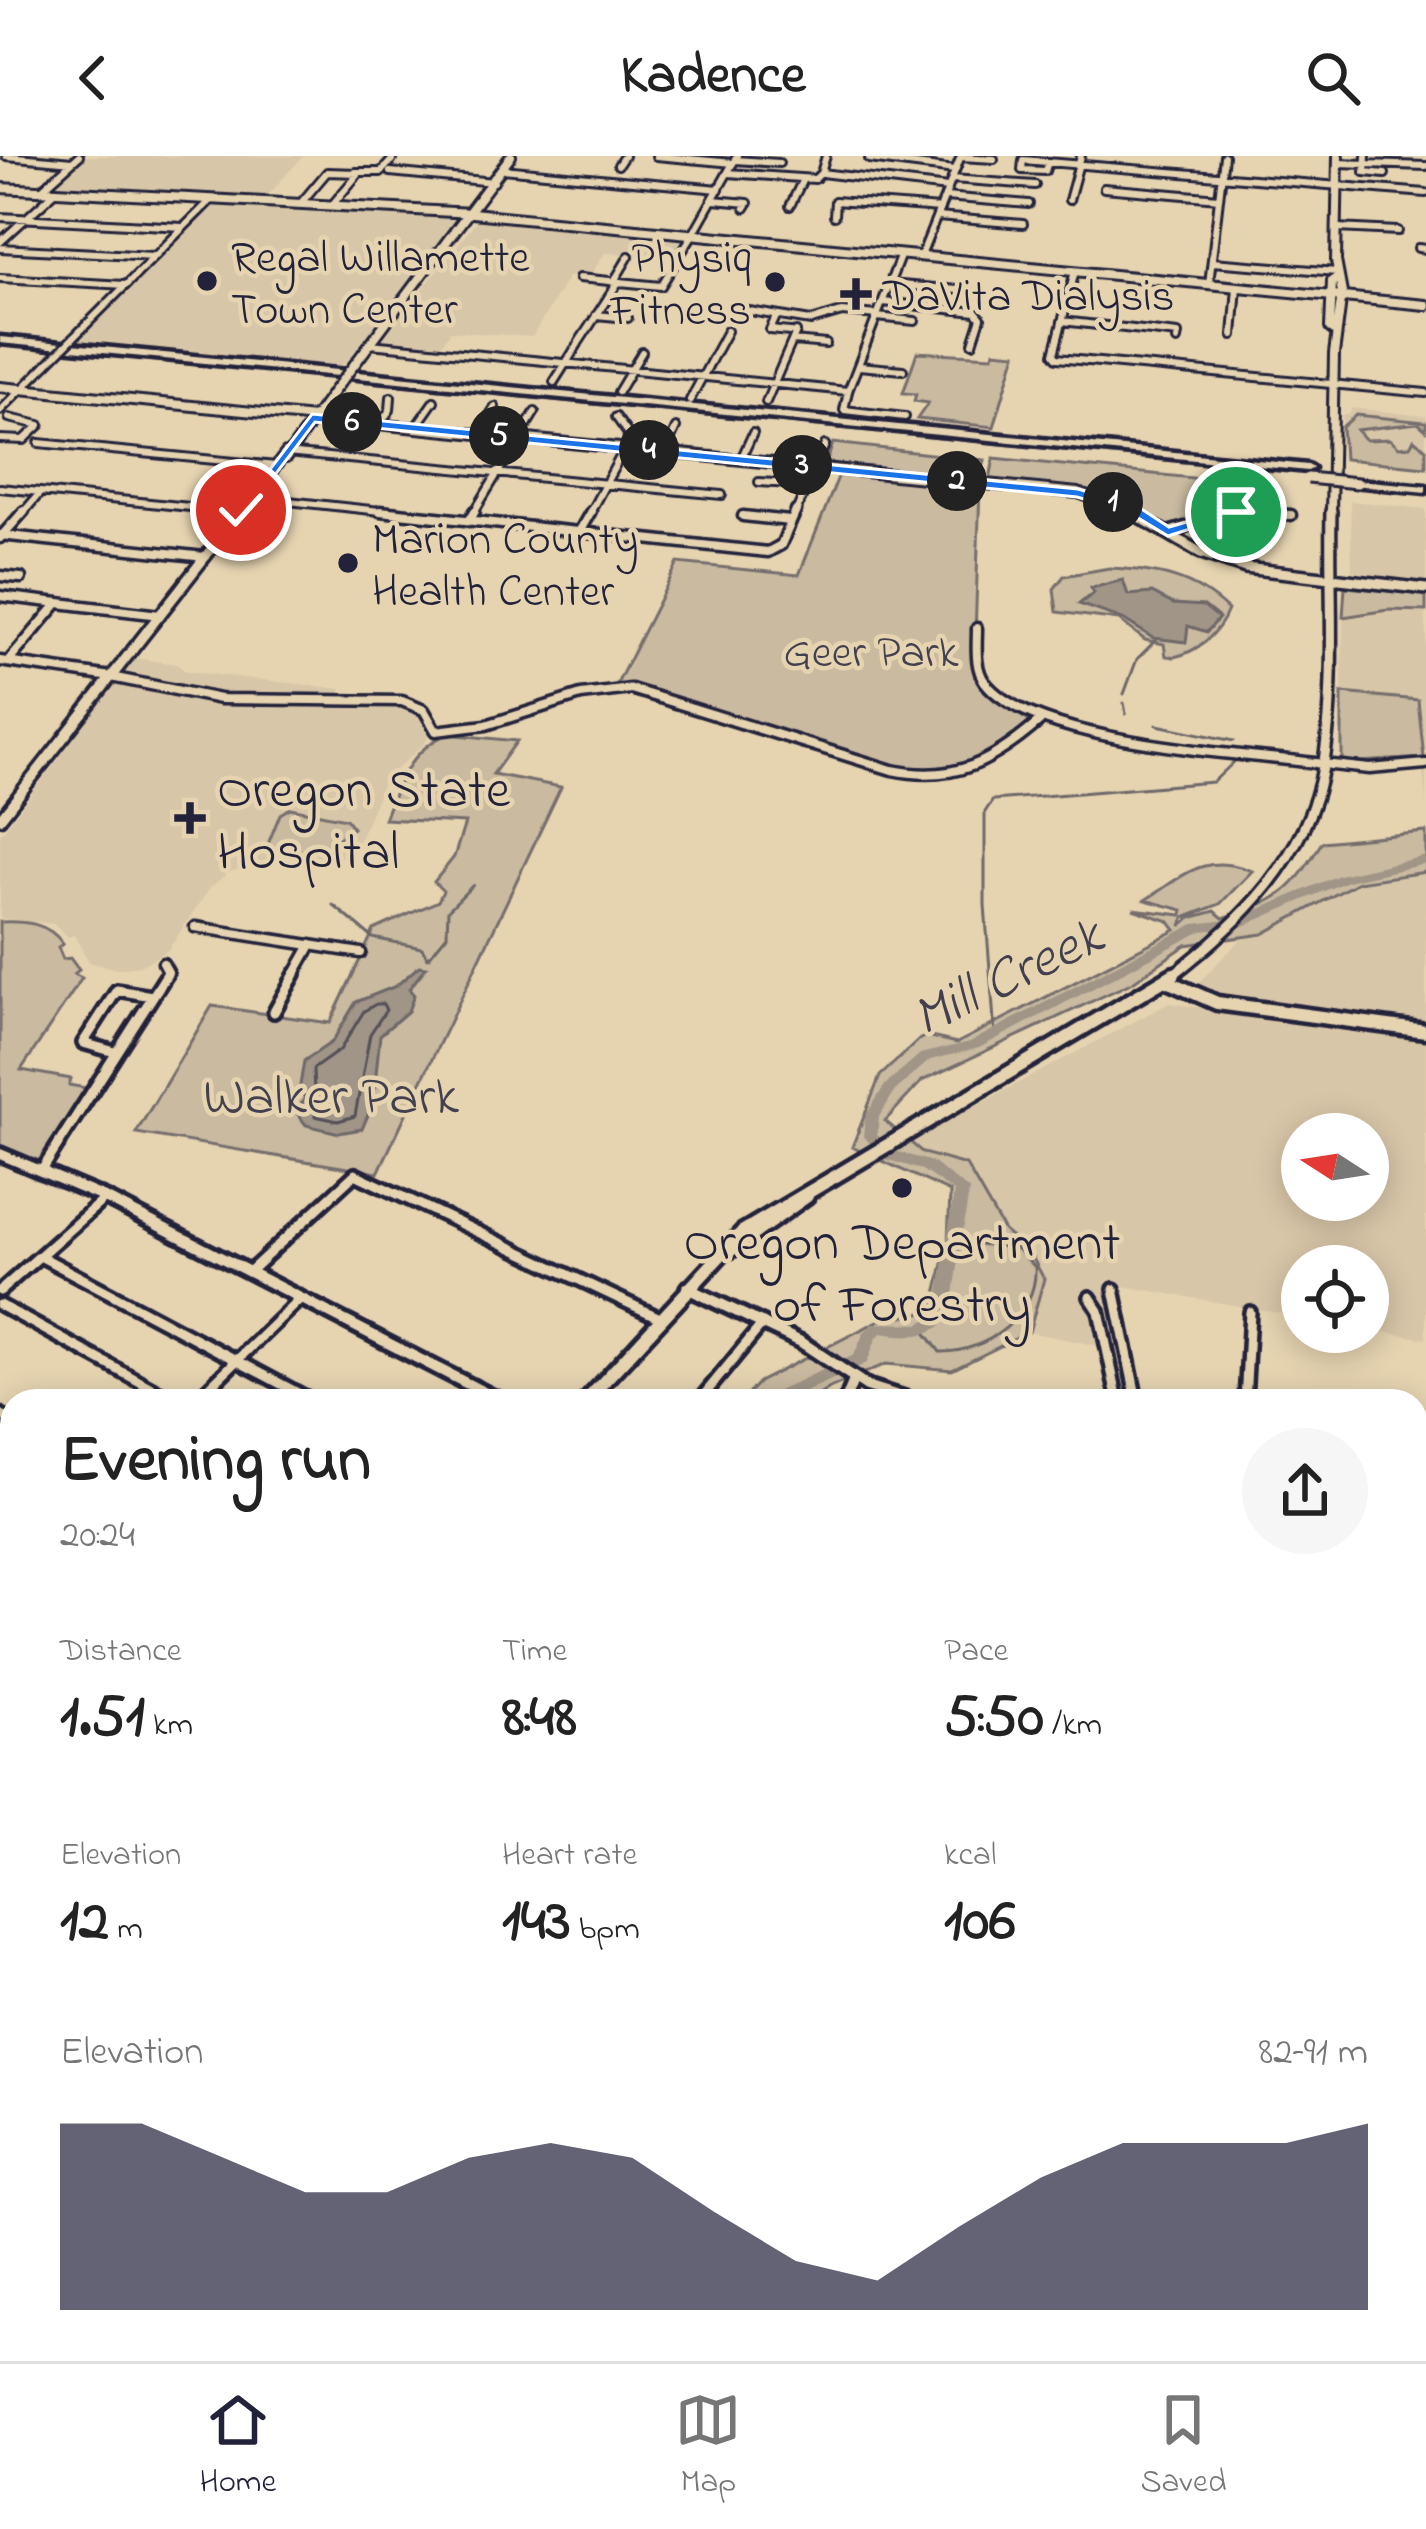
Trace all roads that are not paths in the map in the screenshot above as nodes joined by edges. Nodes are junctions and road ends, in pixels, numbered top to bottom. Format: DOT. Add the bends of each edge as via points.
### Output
graph roads {
  1 [pos="6,156"];
  2 [pos="79,156"];
  3 [pos="511,156"];
  4 [pos="624,156"];
  5 [pos="656,156"];
  6 [pos="826,156"];
  7 [pos="961,156"];
  8 [pos="1223,156"];
  9 [pos="869,159"];
  10 [pos="994,159"];
  11 [pos="1338,159"];
  12 [pos="392,160"];
  13 [pos="735,160"];
  14 [pos="1023,160"];
  15 [pos="1045,160"];
  16 [pos="1080,160"];
  17 [pos="1366,160"];
  18 [pos="72,162"];
  19 [pos="779,164"];
  20 [pos="618,165"];
  21 [pos="1426,166"];
  22 [pos="502,169"];
  23 [pos="386,172"];
  24 [pos="358,173"];
  25 [pos="728,173"];
  26 [pos="821,173"];
  27 [pos="1385,174"];
  28 [pos="954,175"];
  29 [pos="1222,176"];
  30 [pos="803,179"];
  31 [pos="494,182"];
  32 [pos="1034,185"];
  33 [pos="1337,186"];
  34 [pos="948,188"];
  35 [pos="1105,188"];
  36 [pos="719,189"];
  37 [pos="3,190"];
  38 [pos="41,190"];
  39 [pos="56,191"];
  40 [pos="1426,193"];
  41 [pos="945,197"];
  42 [pos="1219,198"];
  43 [pos="212,199"];
  44 [pos="713,200"];
  45 [pos="1069,200"];
  46 [pos="300,204"];
  47 [pos="1029,204"];
  48 [pos="332,206"];
  49 [pos="790,206"];
  50 [pos="745,208"];
  51 [pos="472,213"];
  52 [pos="938,213"];
  53 [pos="834,216"];
  54 [pos="0,217"];
  55 [pos="27,219"];
  56 [pos="1023,224"];
  57 [pos="183,227"];
  58 [pos="1337,228"];
  59 [pos="1398,231"];
  60 [pos="693,234"];
  61 [pos="0,245"];
  62 [pos="901,254"];
  63 [pos="154,256"];
  64 [pos="629,256"];
  65 [pos="921,256"];
  66 [pos="1212,262"];
  67 [pos="1076,271"];
  68 [pos="1337,275"];
  69 [pos="0,278"];
  70 [pos="579,278"];
  71 [pos="615,283"];
  72 [pos="890,284"];
  73 [pos="1209,284"];
  74 [pos="126,285"];
  75 [pos="1237,287"];
  76 [pos="969,291"];
  77 [pos="1336,296"];
  78 [pos="883,302"];
  79 [pos="1426,305"];
  80 [pos="736,309"];
  81 [pos="596,315"];
  82 [pos="776,316"];
  83 [pos="878,316"];
  84 [pos="628,318"];
  85 [pos="815,320"];
  86 [pos="915,320"];
  87 [pos="1062,321"];
  88 [pos="811,330"];
  89 [pos="727,331"];
  90 [pos="1233,334"];
  91 [pos="793,335"];
  92 [pos="1177,340"];
  93 [pos="973,343"];
  94 [pos="370,344"];
  95 [pos="826,344"];
  96 [pos="0,346"];
  97 [pos="642,352"];
  98 [pos="566,362"];
  99 [pos="859,366"];
  100 [pos="632,368"];
  101 [pos="903,370"];
  102 [pos="703,376"];
  103 [pos="554,382"];
  104 [pos="1333,383"];
  105 [pos="774,384"];
  106 [pos="0,387"];
  107 [pos="21,390"];
  108 [pos="848,391"];
  109 [pos="619,392"];
  110 [pos="1411,392"];
  111 [pos="1426,393"];
  112 [pos="391,397"];
  113 [pos="690,400"];
  114 [pos="434,401"];
  115 [pos="766,402"];
  116 [pos="1411,406"];
  117 [pos="495,407"];
  118 [pos="0,411"];
  119 [pos="535,412"];
  120 [pos="904,417"];
  121 [pos="9,418"];
  122 [pos="312,418"];
  123 [pos="616,418"];
  124 [pos="379,424"];
  125 [pos="415,428"];
  126 [pos="676,428"];
  127 [pos="753,433"];
  128 [pos="478,434"];
  129 [pos="519,438"];
  130 [pos="0,440"];
  131 [pos="39,443"];
  132 [pos="825,445"];
  133 [pos="625,448"];
  134 [pos="664,452"];
  135 [pos="286,453"];
  136 [pos="742,459"];
  137 [pos="275,466"];
  138 [pos="815,466"];
  139 [pos="1308,473"];
  140 [pos="497,474"];
  141 [pos="1357,478"];
  142 [pos="1426,480"];
  143 [pos="759,482"];
  144 [pos="604,484"];
  145 [pos="806,485"];
  146 [pos="0,488"];
  147 [pos="1426,490"];
  148 [pos="40,492"];
  149 [pos="722,495"];
  150 [pos="251,497"];
  151 [pos="240,512"];
  152 [pos="1291,515"];
  153 [pos="743,516"];
  154 [pos="469,521"];
  155 [pos="790,521"];
  156 [pos="579,532"];
  157 [pos="1168,532"];
  158 [pos="1,536"];
  159 [pos="205,557"];
  160 [pos="0,576"];
  161 [pos="21,578"];
  162 [pos="1331,579"];
  163 [pos="1426,589"];
  164 [pos="0,596"];
  165 [pos="58,603"];
  166 [pos="160,615"];
  167 [pos="977,628"];
  168 [pos="4,662"];
  169 [pos="111,677"];
  170 [pos="1040,721"];
  171 [pos="1323,764"];
  172 [pos="1426,764"];
  173 [pos="0,819"];
  174 [pos="195,927"];
  175 [pos="311,945"];
  176 [pos="361,952"];
  177 [pos="163,963"];
  178 [pos="1167,981"];
  179 [pos="152,996"];
  180 [pos="274,1012"];
  181 [pos="1426,1031"];
  182 [pos="115,1052"];
  183 [pos="0,1154"];
  184 [pos="42,1170"];
  185 [pos="105,1198"];
  186 [pos="40,1256"];
  187 [pos="249,1272"];
  188 [pos="687,1288"];
  189 [pos="1114,1289"];
  190 [pos="0,1291"];
  191 [pos="1090,1297"];
  192 [pos="301,1298"];
  193 [pos="0,1305"];
  194 [pos="1250,1312"];
  195 [pos="660,1318"];
  196 [pos="764,1323"];
  197 [pos="237,1360"];
  198 [pos="854,1378"];
  199 [pos="153,1389"];
  200 [pos="207,1389"];
  201 [pos="291,1389"];
  202 [pos="478,1389"];
  203 [pos="597,1389"];
  204 [pos="709,1389"];
  205 [pos="850,1389"];
  206 [pos="874,1389"];
  207 [pos="1115,1389"];
  208 [pos="1135,1389"];
  209 [pos="1246,1389"];
  1 -- 18 [label="street"];
  2 -- 18 [label="street"];
  3 -- 22 [label="main road"];
  4 -- 20 [label="street"];
  5 -- 13 [label="street"];
  6 -- 26 [label="street"];
  7 -- 10 [label="street"];
  7 -- 28 [label="street"];
  8 -- 29 [label="street"];
  9 -- 28 [label="street"];
  11 -- 17 [label="street"];
  11 -- 33 [label="main road"];
  12 -- 23 [label="street"];
  13 -- 19 [label="street"];
  13 -- 25 [label="street"];
  14 -- 15 [label="street" via="1022,170 1045,171"];
  15 -- 16 [label="street"];
  16 -- 29 [label="street"];
  16 -- 45 [label="street"];
  17 -- 21 [label="street"];
  17 -- 27 [label="street" via="1365,172"];
  18 -- 38 [label="street"];
  22 -- 31 [label="main road"];
  22 -- 36 [label="street"];
  23 -- 24 [label="street"];
  23 -- 31 [label="street"];
  24 -- 46 [label="street" via="329,170"];
  24 -- 48 [label="street"];
  25 -- 30 [label="street"];
  25 -- 36 [label="street"];
  26 -- 30 [label="street"];
  26 -- 34 [label="street"];
  28 -- 32 [label="street"];
  28 -- 34 [label="street"];
  29 -- 33 [label="street"];
  29 -- 42 [label="street"];
  30 -- 49 [label="street"];
  31 -- 51 [label="main road"];
  33 -- 40 [label="street"];
  33 -- 58 [label="main road"];
  34 -- 41 [label="street"];
  35 -- 42 [label="street"];
  36 -- 44 [label="street"];
  37 -- 38 [label="main road"];
  38 -- 39 [label="main road"];
  39 -- 43 [label="main road"];
  39 -- 55 [label="street"];
  41 -- 47 [label="street"];
  41 -- 52 [label="street"];
  42 -- 66 [label="street"];
  43 -- 46 [label="main road"];
  43 -- 57 [label="street"];
  44 -- 50 [label="street"];
  44 -- 60 [label="street"];
  46 -- 48 [label="main road"];
  48 -- 51 [label="main road"];
  51 -- 60 [label="main road"];
  51 -- 94 [label="main road"];
  52 -- 53 [label="street" via="836,200"];
  52 -- 56 [label="street"];
  52 -- 65 [label="street"];
  54 -- 55 [label="street"];
  55 -- 57 [label="street"];
  55 -- 61 [label="street"];
  57 -- 63 [label="street"];
  58 -- 59 [label="street"];
  58 -- 68 [label="main road"];
  60 -- 62 [label="main road"];
  60 -- 71 [label="street" via="661,286"];
  61 -- 63 [label="street"];
  62 -- 65 [label="main road"];
  62 -- 72 [label="street"];
  63 -- 74 [label="street"];
  64 -- 71 [label="street"];
  65 -- 67 [label="main road"];
  66 -- 68 [label="street"];
  66 -- 73 [label="street"];
  67 -- 73 [label="main road"];
  67 -- 87 [label="street"];
  68 -- 77 [label="main road"];
  69 -- 74 [label="street"];
  70 -- 71 [label="street"];
  71 -- 81 [label="street"];
  72 -- 76 [label="street"];
  72 -- 78 [label="street"];
  73 -- 75 [label="main road"];
  74 -- 107 [label="street, bridge"];
  75 -- 77 [label="main road"];
  75 -- 90 [label="street"];
  77 -- 79 [label="main road"];
  77 -- 104 [label="main road"];
  78 -- 83 [label="street"];
  78 -- 93 [label="street" via="976,312"];
  80 -- 82 [label="street"];
  81 -- 84 [label="street"];
  81 -- 98 [label="street"];
  82 -- 85 [label="street"];
  82 -- 91 [label="street" via="769,329"];
  83 -- 85 [label="street" via="842,312"];
  83 -- 86 [label="street"];
  83 -- 99 [label="street"];
  85 -- 88 [label="street"];
  87 -- 92 [label="street" via="1178,334"];
  87 -- 104 [label="street" via="1055,357"];
  89 -- 102 [label="street"];
  91 -- 95 [label="street"];
  91 -- 105 [label="street"];
  94 -- 98 [label="street"];
  94 -- 122 [label="main road, bridge"];
  96 -- 139 [label="highway"];
  96 -- 139 [label="highway"];
  97 -- 100 [label="street"];
  98 -- 100 [label="street"];
  98 -- 103 [label="street"];
  99 -- 101 [label="street"];
  99 -- 108 [label="street"];
  100 -- 102 [label="street"];
  100 -- 109 [label="street"];
  102 -- 105 [label="street"];
  102 -- 113 [label="street"];
  104 -- 110 [label="street"];
  104 -- 162 [label="main road"];
  105 -- 108 [label="street"];
  105 -- 115 [label="street"];
  106 -- 107 [label="main road"];
  107 -- 118 [label="street"];
  107 -- 122 [label="main road"];
  108 -- 120 [label="street" via="844,410"];
  110 -- 111 [label="street"];
  110 -- 116 [label="street"];
  112 -- 124 [label="street"];
  114 -- 125 [label="street"];
  117 -- 128 [label="street"];
  119 -- 129 [label="street"];
  121 -- 130 [label="street" via="40,425 26,439"];
  122 -- 124 [label="main road"];
  122 -- 135 [label="main road"];
  123 -- 133 [label="street" via="627,432"];
  124 -- 125 [label="main road"];
  125 -- 128 [label="main road"];
  126 -- 134 [label="street"];
  127 -- 136 [label="street"];
  128 -- 129 [label="main road"];
  129 -- 133 [label="main road"];
  129 -- 140 [label="street"];
  131 -- 137 [label="street"];
  132 -- 138 [label="street"];
  133 -- 134 [label="main road"];
  133 -- 144 [label="street"];
  134 -- 136 [label="main road"];
  135 -- 137 [label="main road"];
  135 -- 140 [label="street"];
  136 -- 138 [label="main road"];
  137 -- 150 [label="main road"];
  138 -- 145 [label="street"];
  138 -- 157 [label="main road" via="1078,493 1133,509"];
  139 -- 141 [label="highway, bridge"];
  140 -- 144 [label="street"];
  140 -- 154 [label="street"];
  141 -- 142 [label="highway"];
  141 -- 147 [label="highway"];
  143 -- 145 [label="street"];
  144 -- 149 [label="street"];
  144 -- 156 [label="street"];
  145 -- 155 [label="street"];
  146 -- 148 [label="street"];
  148 -- 151 [label="street"];
  148 -- 158 [label="street"];
  150 -- 151 [label="main road"];
  150 -- 154 [label="street"];
  151 -- 159 [label="main road"];
  152 -- 157 [label="street" via="1236,512"];
  153 -- 155 [label="street"];
  154 -- 156 [label="street"];
  155 -- 156 [label="street" via="777,549 760,552"];
  157 -- 162 [label="main road" via="1234,566"];
  158 -- 159 [label="street"];
  159 -- 166 [label="main road"];
  160 -- 161 [label="street"];
  162 -- 163 [label="main road"];
  162 -- 171 [label="main road"];
  164 -- 165 [label="street"];
  165 -- 166 [label="street"];
  165 -- 168 [label="street"];
  166 -- 169 [label="main road"];
  167 -- 170 [label="street" via="986,684"];
  168 -- 169 [label="street"];
  169 -- 170 [label="street" via="220,699 402,701 446,732 589,692 631,689 929,776 986,766"];
  169 -- 173 [label="main road"];
  170 -- 171 [label="street"];
  171 -- 172 [label="street"];
  171 -- 178 [label="main road" via="1296,843 1250,907"];
  174 -- 175 [label="street"];
  175 -- 176 [label="street"];
  175 -- 180 [label="street"];
  177 -- 179 [label="street" via="168,972"];
  178 -- 181 [label="main road" via="1217,1003"];
  178 -- 188 [label="main road" via="812,1191"];
  179 -- 182 [label="street"];
  179 -- 182 [label="street" via="117,990 83,1043"];
  182 -- 184 [label="street"];
  183 -- 184 [label="street"];
  184 -- 185 [label="street"];
  185 -- 186 [label="street"];
  185 -- 187 [label="street"];
  186 -- 190 [label="street"];
  186 -- 197 [label="street"];
  187 -- 192 [label="street"];
  187 -- 195 [label="street" via="355,1174"];
  188 -- 195 [label="main road"];
  188 -- 196 [label="street"];
  189 -- 208 [label="street"];
  191 -- 207 [label="street"];
  192 -- 197 [label="street"];
  192 -- 202 [label="street"];
  193 -- 199 [label="street"];
  194 -- 209 [label="street"];
  195 -- 203 [label="main road"];
  196 -- 198 [label="street"];
  196 -- 204 [label="street"];
  197 -- 200 [label="street"];
  197 -- 201 [label="street"];
  198 -- 205 [label="street"];
  198 -- 206 [label="street"];
}
